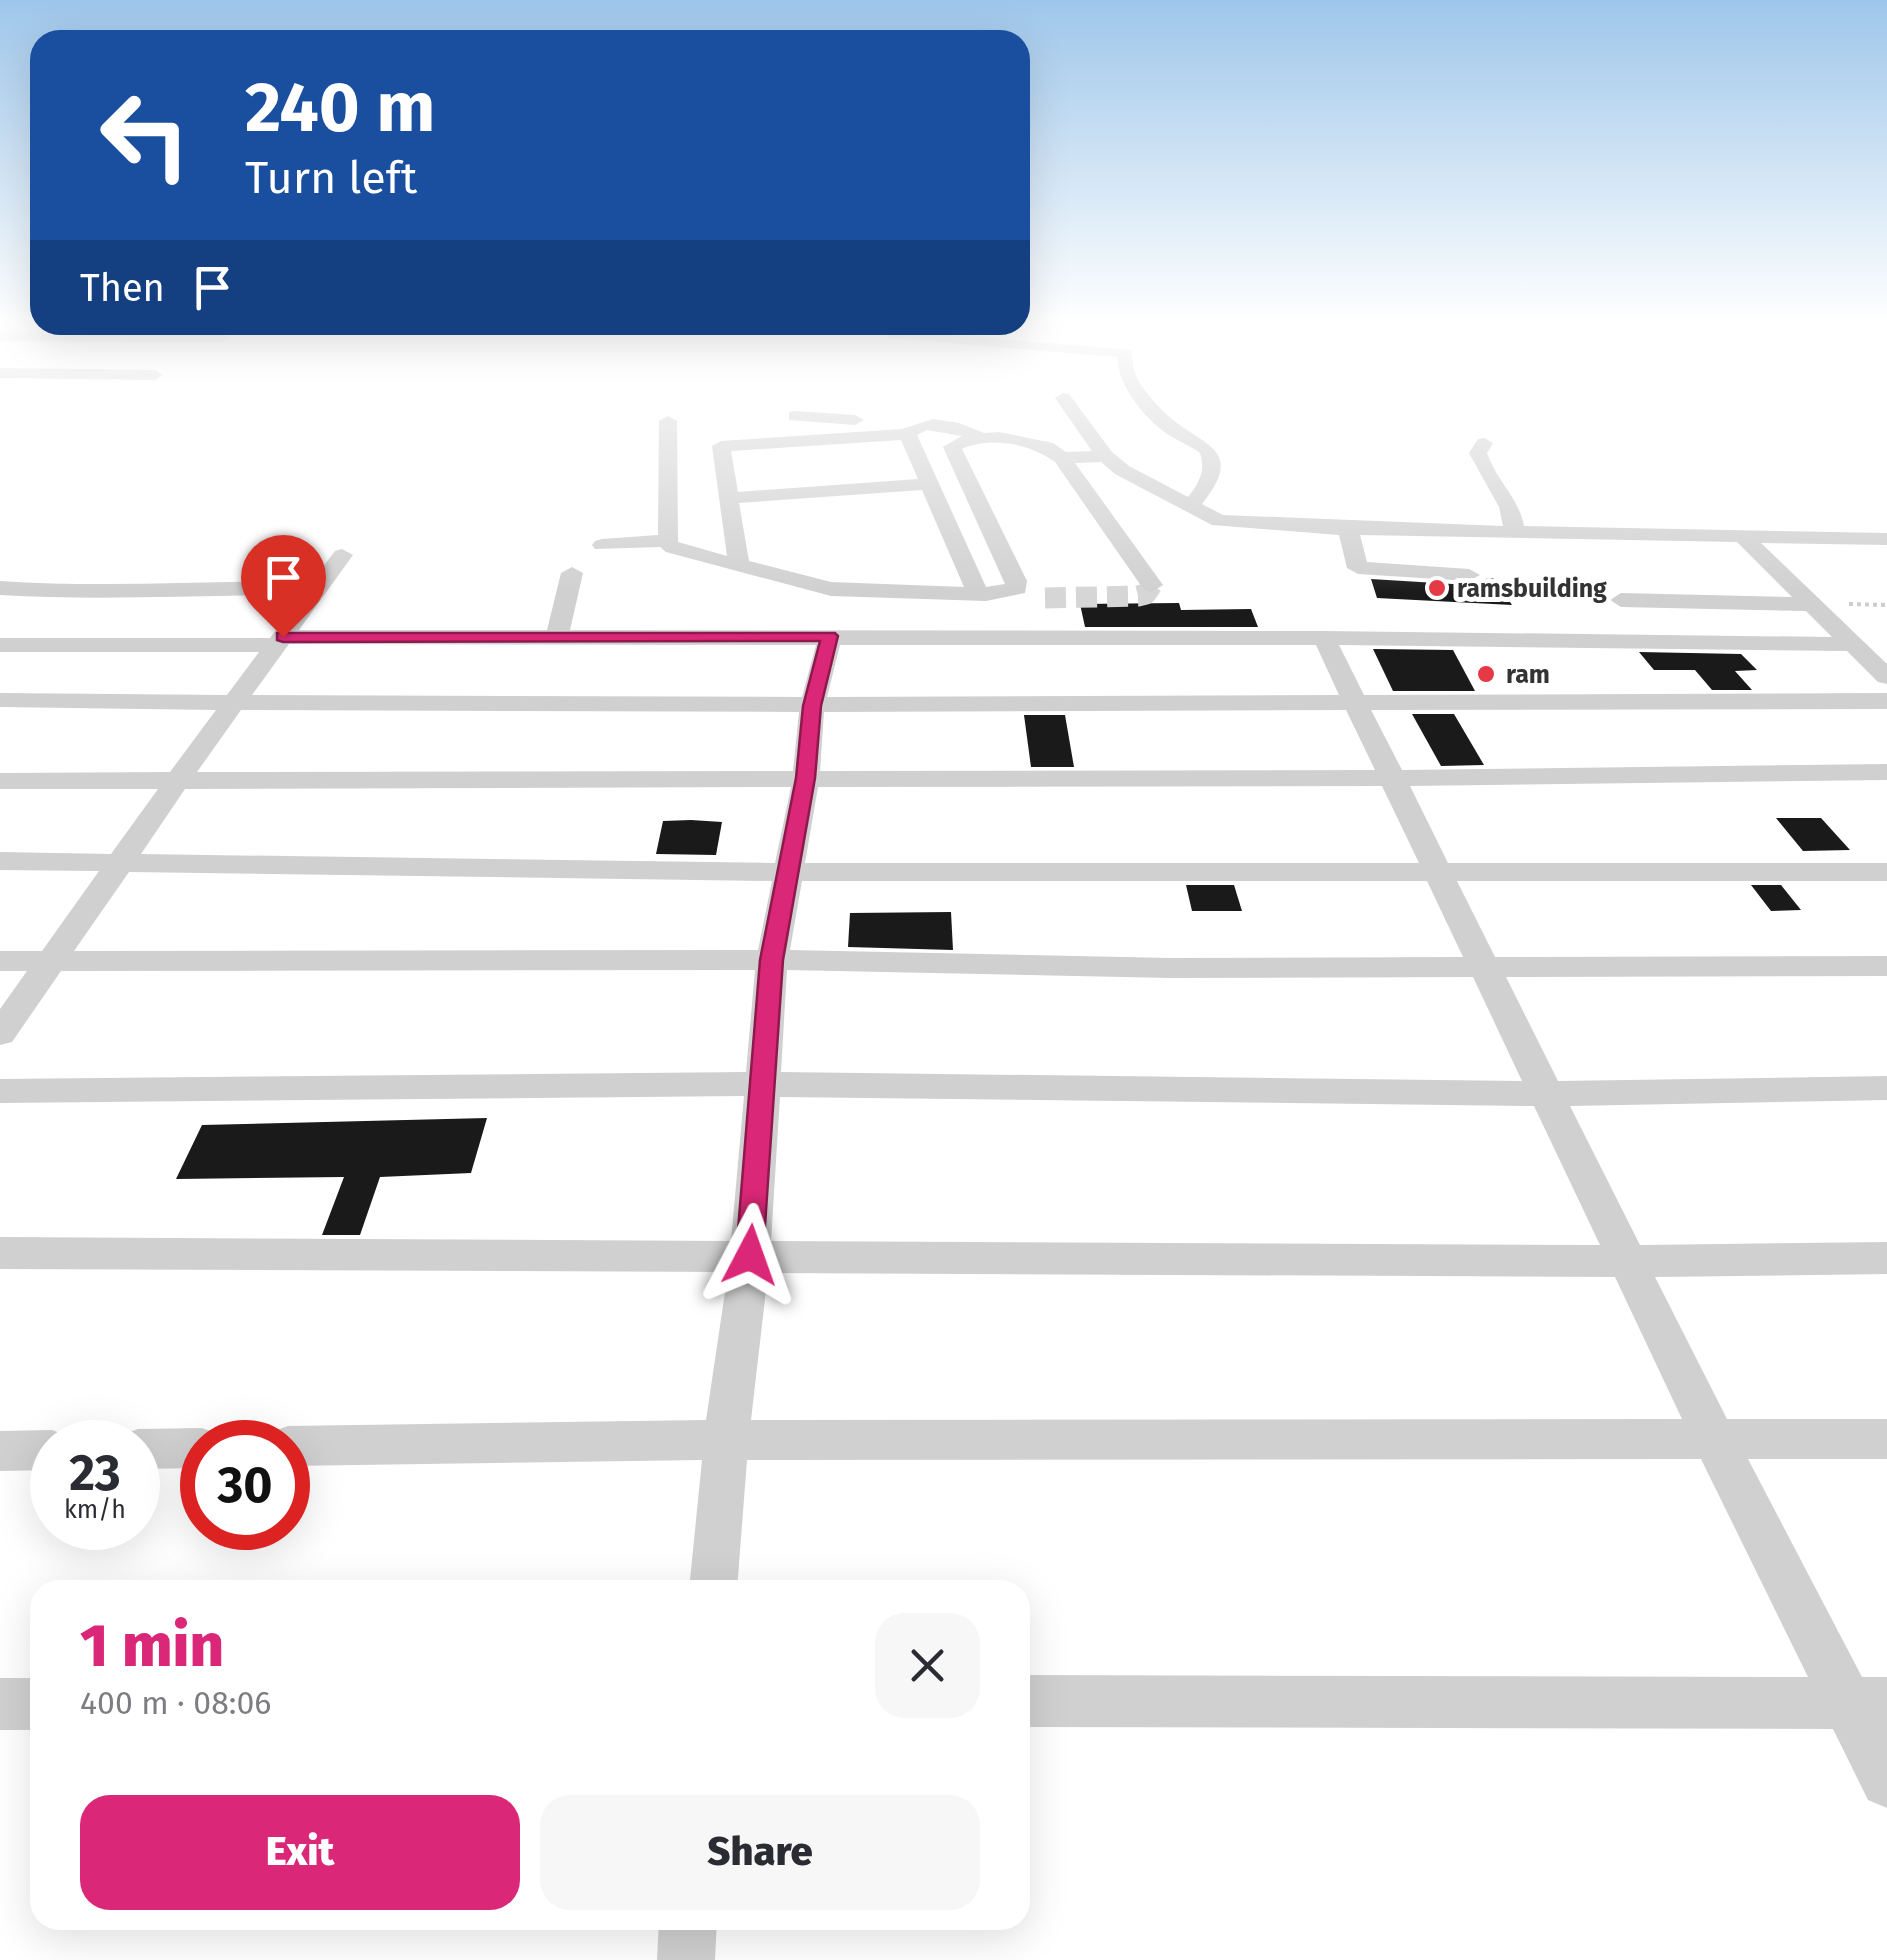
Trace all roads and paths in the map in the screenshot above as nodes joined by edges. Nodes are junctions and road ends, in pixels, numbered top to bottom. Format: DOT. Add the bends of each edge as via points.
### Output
graph roads {
  1 [pos="1072,410"];
  2 [pos="1156,410"];
  3 [pos="794,416"];
  4 [pos="668,421"];
  5 [pos="975,426"];
  6 [pos="908,432"];
  7 [pos="1484,443"];
  8 [pos="1104,456"];
  9 [pos="1062,458"];
  10 [pos="931,484"];
  11 [pos="730,498"];
  12 [pos="1189,508"];
  13 [pos="1348,529"];
  14 [pos="1514,530"];
  15 [pos="1744,538"];
  16 [pos="1887,539"];
  17 [pos="668,540"];
  18 [pos="602,545"];
  19 [pos="342,555"];
  20 [pos="740,566"];
  21 [pos="572,573"];
  22 [pos="1468,575"];
  23 [pos="1152,585"];
  24 [pos="0,588"];
  25 [pos="318,588"];
  26 [pos="978,593"];
  27 [pos="1622,600"];
  28 [pos="1811,604"];
  29 [pos="830,636"];
  30 [pos="557,637"];
  31 [pos="1324,638"];
  32 [pos="280,641"];
  33 [pos="1853,644"];
  34 [pos="0,645"];
  35 [pos="1887,678"];
  36 [pos="0,700"];
  37 [pos="1355,700"];
  38 [pos="1887,701"];
  39 [pos="236,704"];
  40 [pos="812,706"];
  41 [pos="1887,772"];
  42 [pos="806,778"];
  43 [pos="1393,778"];
  44 [pos="0,781"];
  45 [pos="175,784"];
  46 [pos="0,861"];
  47 [pos="122,864"];
  48 [pos="1438,869"];
  49 [pos="791,872"];
  50 [pos="1887,872"];
  51 [pos="53,960"];
  52 [pos="772,960"];
  53 [pos="0,961"];
  54 [pos="1484,966"];
  55 [pos="1887,966"];
  56 [pos="0,1034"];
  57 [pos="762,1084"];
  58 [pos="1887,1088"];
  59 [pos="0,1092"];
  60 [pos="1546,1094"];
  61 [pos="0,1252"];
  62 [pos="750,1255"];
  63 [pos="1887,1258"];
  64 [pos="1627,1261"];
  65 [pos="1712,1437"];
  66 [pos="1887,1439"];
  67 [pos="726,1440"];
  68 [pos="310,1446"];
  69 [pos="30,1450"];
  70 [pos="0,1451"];
  71 [pos="714,1580"];
  72 [pos="1030,1701"];
  73 [pos="1868,1703"];
  74 [pos="0,1704"];
  75 [pos="30,1704"];
  76 [pos="1887,1781"];
  77 [pos="688,1930"];
  78 [pos="686,1960"];
  1 -- 8 [label="street"];
  2 -- 12 [label="street" via="1211,456 1203,495"];
  3 -- 6 [label="street"];
  4 -- 17 [label="street"];
  5 -- 6 [label="street"];
  5 -- 9 [label="street" via="1047,447"];
  5 -- 26 [label="street" via="952,447 1017,588"];
  6 -- 10 [label="street"];
  6 -- 11 [label="street" via="721,446"];
  7 -- 14 [label="street" via="1481,466 1513,508"];
  8 -- 9 [label="street"];
  8 -- 12 [label="street"];
  9 -- 23 [label="street"];
  10 -- 11 [label="street"];
  10 -- 26 [label="street"];
  11 -- 20 [label="street"];
  12 -- 13 [label="street" via="1234,524"];
  13 -- 14 [label="street"];
  13 -- 22 [label="street" via="1358,568"];
  14 -- 15 [label="street"];
  15 -- 16 [label="street"];
  15 -- 28 [label="street"];
  17 -- 18 [label="street"];
  17 -- 20 [label="street" via="673,548"];
  19 -- 25 [label="street"];
  20 -- 26 [label="street" via="831,589"];
  21 -- 30 [label="street"];
  24 -- 25 [label="street" via="75,594"];
  25 -- 32 [label="street"];
  27 -- 28 [label="street"];
  28 -- 33 [label="street"];
  29 -- 30 [label="street"];
  29 -- 31 [label="street"];
  29 -- 40 [label="street"];
  30 -- 32 [label="street"];
  31 -- 33 [label="street"];
  31 -- 37 [label="street"];
  32 -- 34 [label="street"];
  32 -- 39 [label="street"];
  33 -- 35 [label="street"];
  36 -- 39 [label="street"];
  37 -- 38 [label="street"];
  37 -- 40 [label="street"];
  37 -- 43 [label="street"];
  39 -- 40 [label="street"];
  39 -- 45 [label="street"];
  40 -- 42 [label="street"];
  41 -- 43 [label="street"];
  42 -- 43 [label="street"];
  42 -- 45 [label="street"];
  42 -- 49 [label="street"];
  43 -- 48 [label="street"];
  44 -- 45 [label="street"];
  45 -- 47 [label="street"];
  46 -- 47 [label="street"];
  47 -- 49 [label="street"];
  47 -- 51 [label="street"];
  48 -- 49 [label="street"];
  48 -- 50 [label="street"];
  48 -- 54 [label="street"];
  49 -- 52 [label="street"];
  51 -- 52 [label="street"];
  51 -- 53 [label="street"];
  51 -- 56 [label="street"];
  52 -- 54 [label="street"];
  52 -- 57 [label="street"];
  54 -- 55 [label="street"];
  54 -- 60 [label="street"];
  57 -- 59 [label="street"];
  57 -- 60 [label="street"];
  57 -- 62 [label="street"];
  58 -- 60 [label="street"];
  60 -- 64 [label="street"];
  61 -- 62 [label="street"];
  62 -- 64 [label="street"];
  62 -- 67 [label="street"];
  63 -- 64 [label="street"];
  64 -- 65 [label="street"];
  65 -- 66 [label="street"];
  65 -- 67 [label="street"];
  65 -- 73 [label="street"];
  67 -- 68 [label="street"];
  67 -- 71 [label="street"];
  69 -- 70 [label="street"];
  72 -- 73 [label="street"];
  73 -- 76 [label="street"];
  74 -- 75 [label="street"];
  77 -- 78 [label="street"];
}
